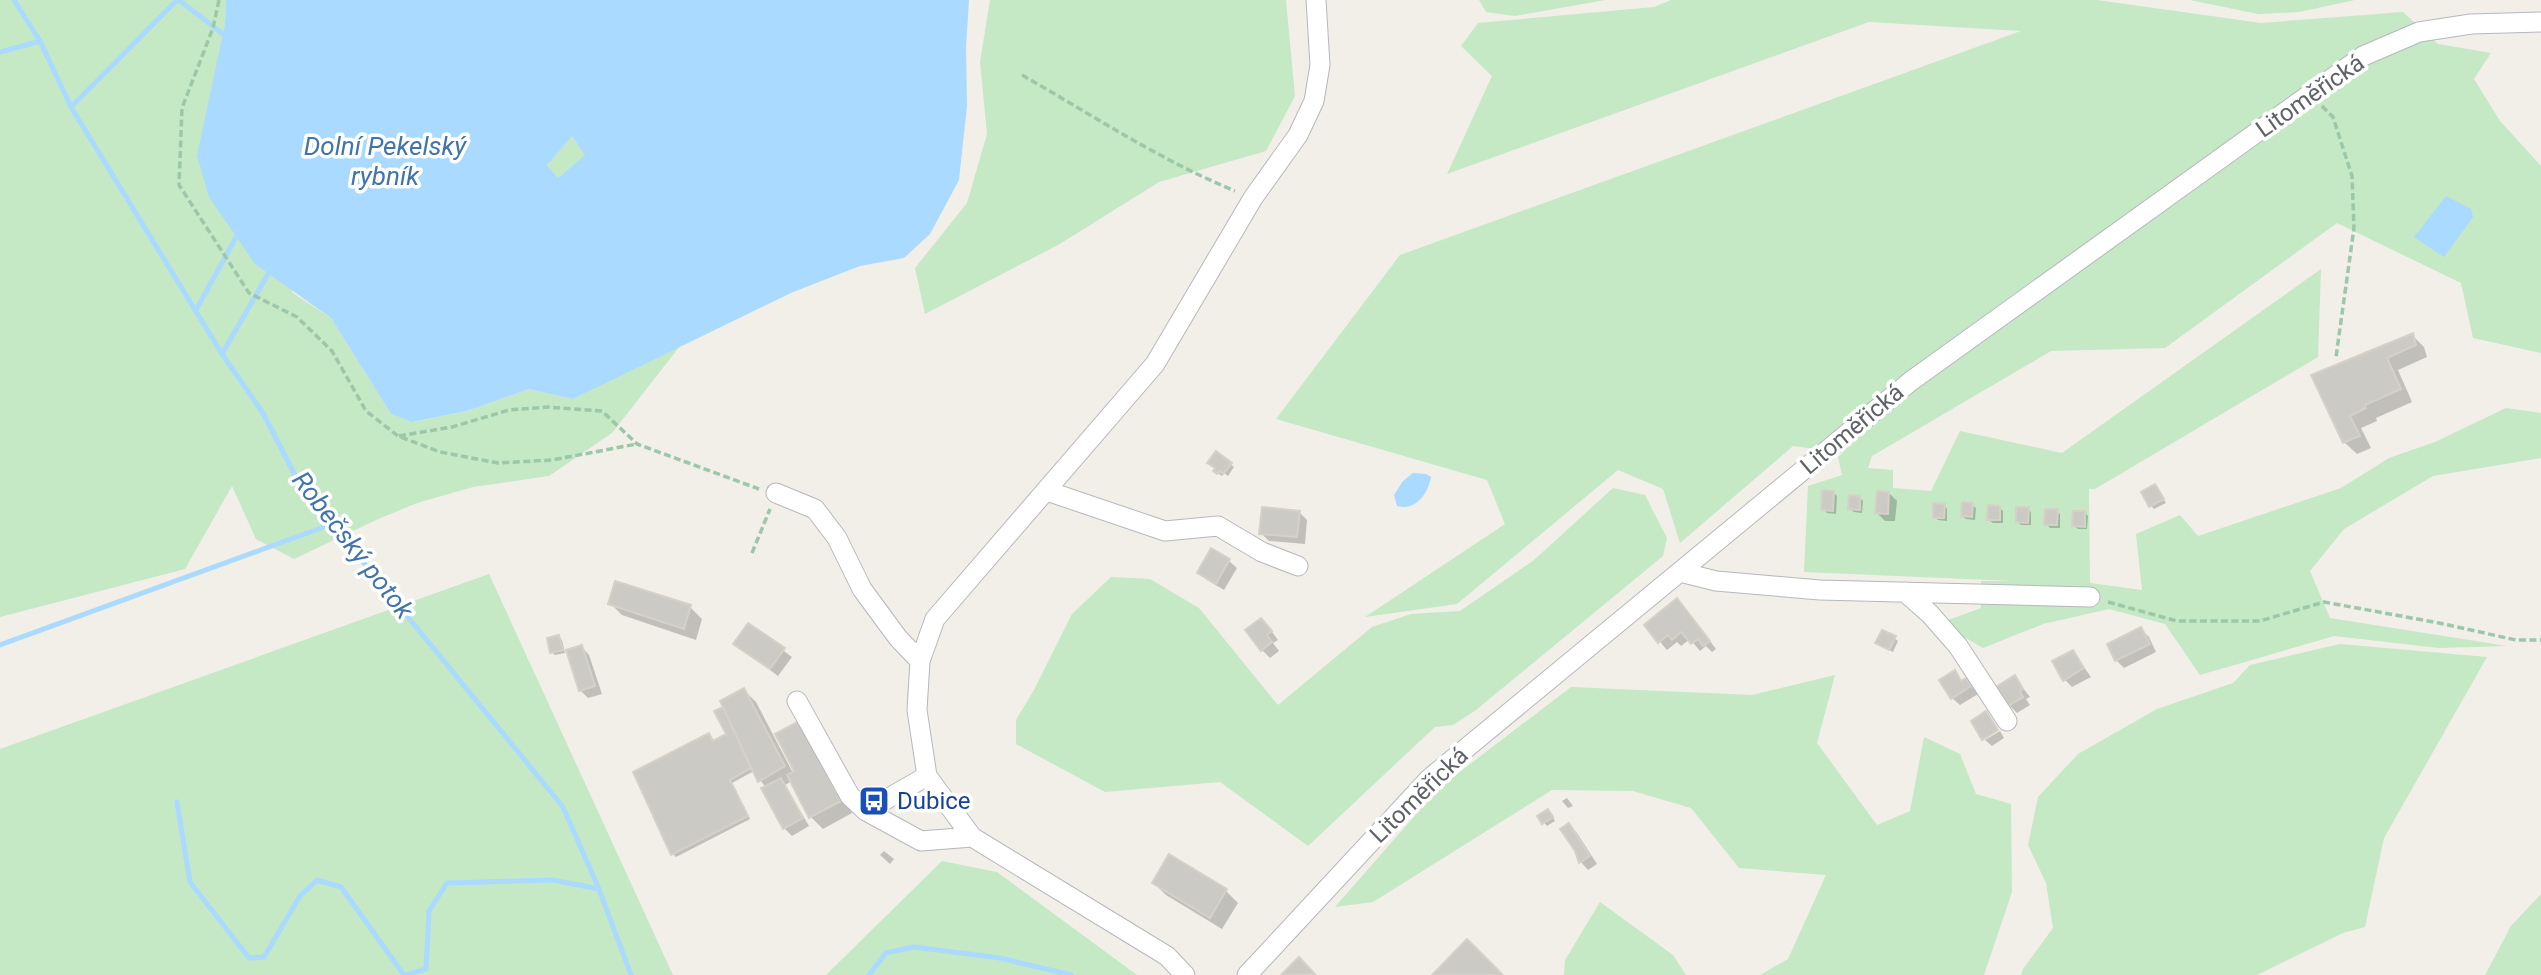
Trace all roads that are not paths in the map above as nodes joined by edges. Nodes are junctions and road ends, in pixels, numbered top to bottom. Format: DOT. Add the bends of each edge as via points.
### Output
graph roads {
  1 [pos="1316,0"];
  2 [pos="2541,22"];
  3 [pos="1047,491"];
  4 [pos="776,493"];
  5 [pos="1298,566"];
  6 [pos="1680,572"];
  7 [pos="1905,592"];
  8 [pos="2090,597"];
  9 [pos="920,660"];
  10 [pos="797,701"];
  11 [pos="2007,721"];
  12 [pos="927,776"];
  13 [pos="866,811"];
  14 [pos="972,837"];
  15 [pos="1185,975"];
  16 [pos="1247,975"];
  1 -- 3 [label="street" via="1320,65 1314,102 1298,135 1253,198 1155,364"];
  2 -- 6 [label="street, Litoměřická" via="2471,24 2419,32 2363,56 1911,381"];
  3 -- 5 [label="street" via="1165,531 1218,526 1262,552"];
  3 -- 9 [label="street" via="935,619"];
  4 -- 9 [label="street" via="816,509 837,538 862,589"];
  6 -- 7 [label="street" via="1716,581"];
  6 -- 16 [label="street, Litoměřická" via="1430,778"];
  7 -- 8 [label="street"];
  7 -- 11 [label="street" via="1958,646"];
  9 -- 12 [label="street" via="917,710"];
  10 -- 13 [label="street" via="850,796"];
  12 -- 13 [label="street"];
  12 -- 14 [label="street"];
  13 -- 14 [label="street" via="921,841"];
  14 -- 15 [label="street" via="1167,956"];
}
